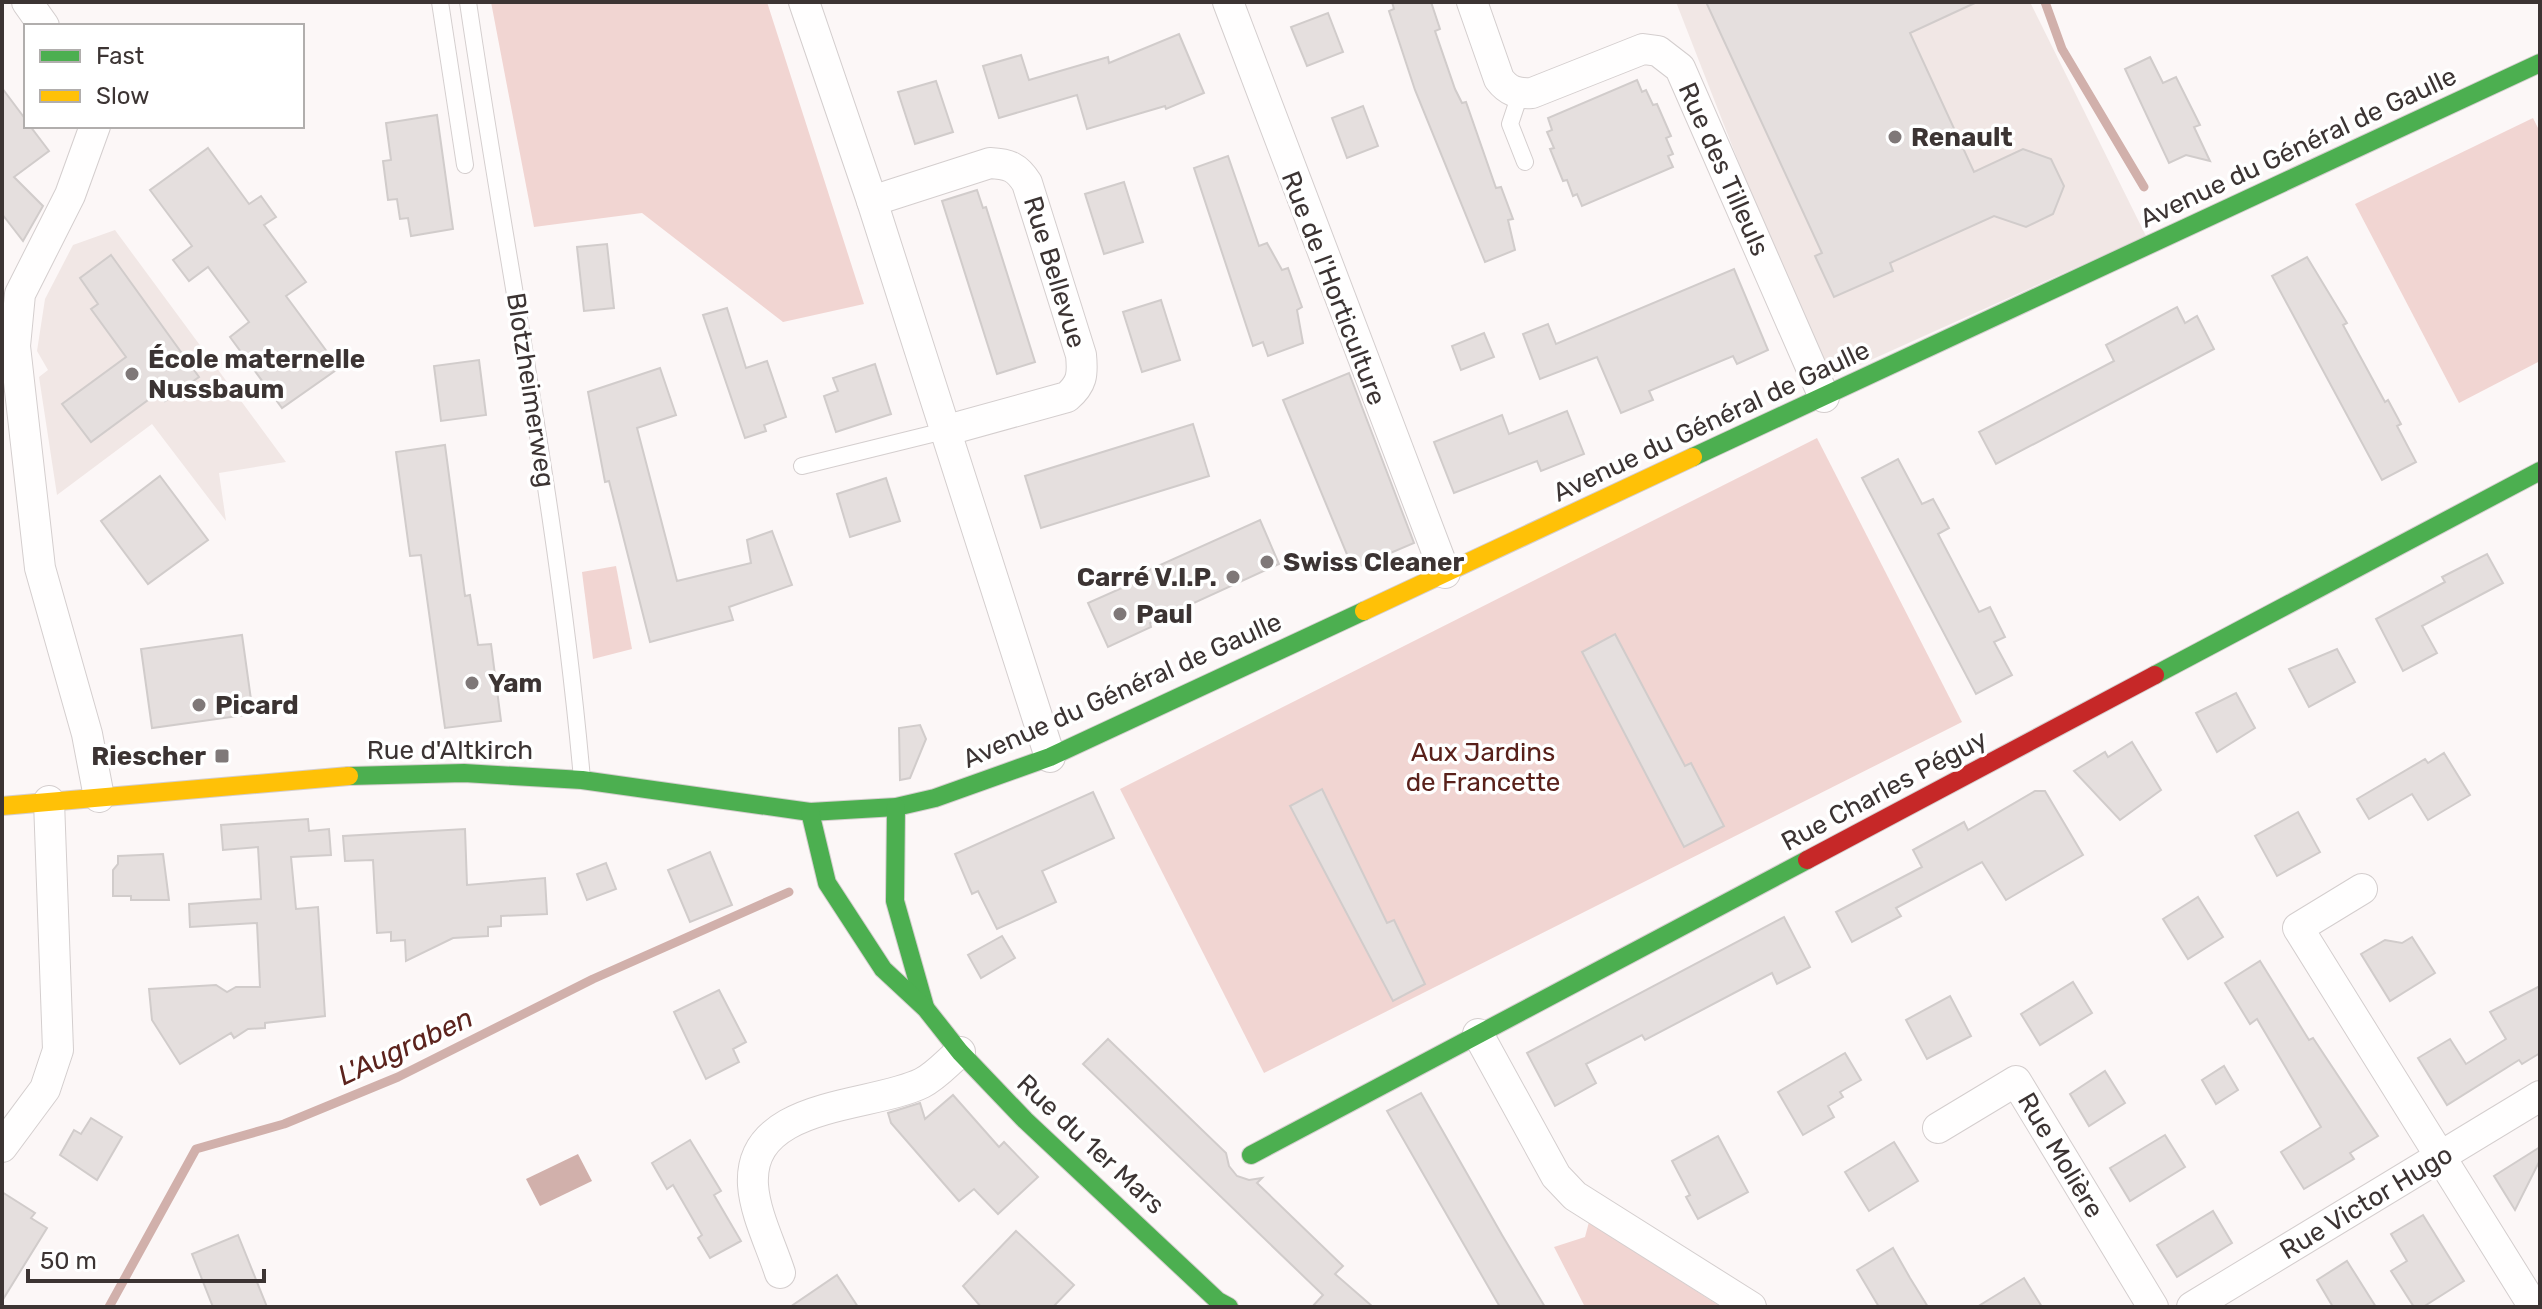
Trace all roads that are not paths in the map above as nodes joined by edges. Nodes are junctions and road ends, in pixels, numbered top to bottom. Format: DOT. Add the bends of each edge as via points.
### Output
graph roads {
  1 [pos="27,2"];
  2 [pos="440,2"];
  3 [pos="468,2"];
  4 [pos="804,2"];
  5 [pos="1228,2"];
  6 [pos="1472,2"];
  7 [pos="43,24"];
  8 [pos="2540,63"];
  9 [pos="1520,94"];
  10 [pos="94,128"];
  11 [pos="1525,162"];
  12 [pos="465,165"];
  13 [pos="872,201"];
  14 [pos="1824,397"];
  15 [pos="944,431"];
  16 [pos="802,466"];
  17 [pos="2540,471"];
  18 [pos="1445,573"];
  19 [pos="1050,757"];
  20 [pos="582,780"];
  21 [pos="99,797"];
  22 [pos="49,801"];
  23 [pos="2,806"];
  24 [pos="896,807"];
  25 [pos="810,812"];
  26 [pos="2362,889"];
  27 [pos="926,1009"];
  28 [pos="1478,1034"];
  29 [pos="960,1052"];
  30 [pos="2540,1096"];
  31 [pos="1938,1128"];
  32 [pos="2,1147"];
  33 [pos="1251,1155"];
  34 [pos="2439,1158"];
  35 [pos="780,1273"];
  36 [pos="1229,1307"];
  37 [pos="1751,1307"];
  38 [pos="2153,1307"];
  39 [pos="2192,1307"];
  40 [pos="2534,1307"];
  1 -- 7 [label="street"];
  2 -- 12 [label="lane"];
  3 -- 20 [label="lane, Blotzheimerweg" via="544,456"];
  4 -- 13 [label="street"];
  5 -- 18 [label="street, Rue de l'Horticulture"];
  6 -- 9 [label="street" via="1499,79"];
  8 -- 14 [label="main road, Avenue du Général de Gaulle"];
  9 -- 11 [label="lane" via="1510,124"];
  9 -- 14 [label="street, Rue des Tilleuls" via="1643,49 1671,58 1680,68"];
  10 -- 21 [label="street" via="70,195 20,294 15,346 40,568 87,734"];
  13 -- 15 [label="street"];
  13 -- 15 [label="street, Rue Bellevue" via="990,163 1008,164 1027,183 1081,355 1079,387 1067,397"];
  14 -- 18 [label="main road, Avenue du Général de Gaulle"];
  15 -- 16 [label="lane"];
  15 -- 19 [label="street"];
  17 -- 28 [label="main road, Rue Charles Péguy"];
  18 -- 19 [label="main road, Avenue du Général de Gaulle"];
  19 -- 24 [label="main road, Avenue du Général de Gaulle"];
  20 -- 21 [label="main road, Rue d'Altkirch" via="381,773"];
  20 -- 25 [label="main road, Rue d'Altkirch"];
  21 -- 22 [label="main road, Rue d'Altkirch"];
  22 -- 23 [label="main road, Rue d'Altkirch"];
  22 -- 32 [label="street" via="58,1050 45,1089"];
  24 -- 25 [label="main road, Rue d'Altkirch"];
  24 -- 27 [label="main road, Rue du 1er Mars" via="895,901"];
  25 -- 27 [label="main road, Rue du 1er Mars" via="827,883 883,969"];
  26 -- 34 [label="street" via="2298,928"];
  27 -- 29 [label="main road, Rue du 1er Mars"];
  28 -- 33 [label="main road, Rue Charles Péguy"];
  28 -- 37 [label="street" via="1556,1176 1575,1196"];
  29 -- 35 [label="street" via="922,1083 807,1116 778,1130 765,1144 753,1180 755,1198"];
  29 -- 36 [label="main road, Rue du 1er Mars" via="1025,1120"];
  30 -- 34 [label="street, Rue Victor Hugo"];
  31 -- 38 [label="street, Rue Molière" via="2016,1081"];
  34 -- 39 [label="street, Rue Victor Hugo"];
  34 -- 40 [label="street"];
}
